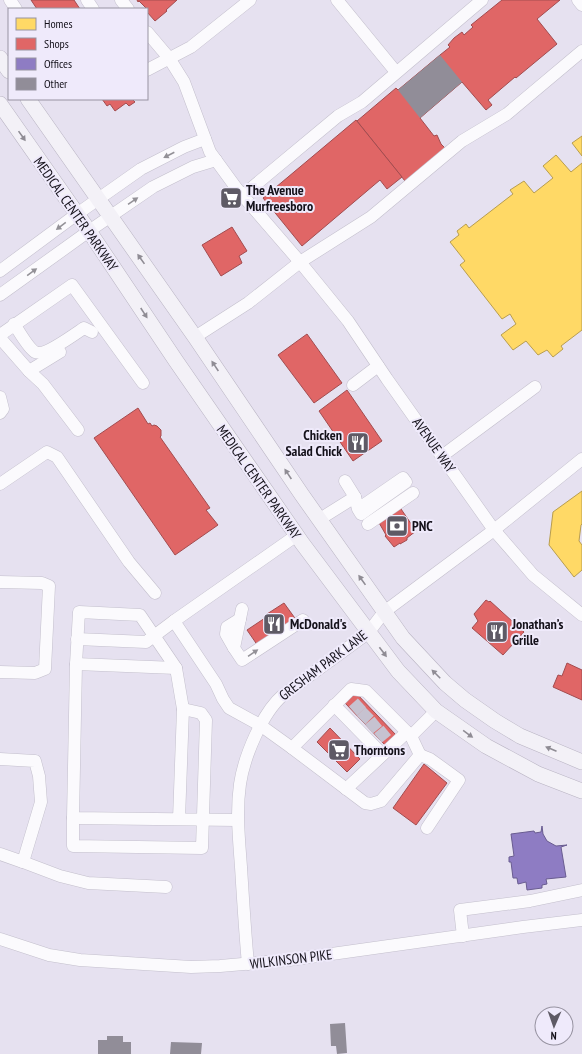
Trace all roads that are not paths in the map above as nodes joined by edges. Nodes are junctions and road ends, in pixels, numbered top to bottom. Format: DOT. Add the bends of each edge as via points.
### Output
graph roads {
  1 [pos="121,0"];
  2 [pos="250,0"];
  3 [pos="337,0"];
  4 [pos="482,0"];
  5 [pos="578,0"];
  6 [pos="582,5"];
  7 [pos="127,8"];
  8 [pos="148,33"];
  9 [pos="582,51"];
  10 [pos="0,58"];
  11 [pos="169,58"];
  12 [pos="148,69"];
  13 [pos="8,70"];
  14 [pos="396,72"];
  15 [pos="29,100"];
  16 [pos="0,104"];
  17 [pos="205,139"];
  18 [pos="216,160"];
  19 [pos="243,195"];
  20 [pos="99,199"];
  21 [pos="77,214"];
  22 [pos="111,216"];
  23 [pos="89,230"];
  24 [pos="300,262"];
  25 [pos="0,271"];
  26 [pos="0,295"];
  27 [pos="14,324"];
  28 [pos="97,329"];
  29 [pos="0,335"];
  30 [pos="195,337"];
  31 [pos="0,338"];
  32 [pos="378,366"];
  33 [pos="29,371"];
  34 [pos="143,384"];
  35 [pos="353,384"];
  36 [pos="535,387"];
  37 [pos="0,397"];
  38 [pos="0,413"];
  39 [pos="78,430"];
  40 [pos="442,456"];
  41 [pos="582,459"];
  42 [pos="345,481"];
  43 [pos="0,484"];
  44 [pos="409,487"];
  45 [pos="355,496"];
  46 [pos="320,519"];
  47 [pos="494,530"];
  48 [pos="297,535"];
  49 [pos="0,582"];
  50 [pos="155,593"];
  51 [pos="384,612"];
  52 [pos="241,614"];
  53 [pos="582,615"];
  54 [pos="303,620"];
  55 [pos="174,621"];
  56 [pos="368,632"];
  57 [pos="155,636"];
  58 [pos="77,639"];
  59 [pos="76,664"];
  60 [pos="176,668"];
  61 [pos="0,672"];
  62 [pos="334,705"];
  63 [pos="183,709"];
  64 [pos="436,711"];
  65 [pos="260,726"];
  66 [pos="409,734"];
  67 [pos="292,748"];
  68 [pos="382,754"];
  69 [pos="420,755"];
  70 [pos="0,759"];
  71 [pos="582,762"];
  72 [pos="346,789"];
  73 [pos="582,791"];
  74 [pos="73,818"];
  75 [pos="180,819"];
  76 [pos="203,820"];
  77 [pos="237,820"];
  78 [pos="427,828"];
  79 [pos="0,854"];
  80 [pos="23,862"];
  81 [pos="166,888"];
  82 [pos="582,890"];
  83 [pos="582,920"];
  84 [pos="463,936"];
  85 [pos="0,939"];
  86 [pos="248,964"];
  1 -- 7 [label="street"];
  2 -- 11 [label="street" via="191,47"];
  3 -- 14 [label="street"];
  4 -- 14 [label="street"];
  5 -- 6 [label="street"];
  8 -- 11 [label="street, AVENUE WAY"];
  9 -- 24 [label="street" via="507,114 462,141 371,217"];
  10 -- 13 [label="main road"];
  11 -- 12 [label="street"];
  11 -- 17 [label="street, AVENUE WAY" via="184,82"];
  14 -- 19 [label="street" via="362,102 333,120"];
  15 -- 20 [label="main road, MEDICAL CENTER PARKWAY"];
  16 -- 21 [label="main road, MEDICAL CENTER PARKWAY, one-way"];
  17 -- 18 [label="street, AVENUE WAY"];
  17 -- 20 [label="street, one-way" via="141,169"];
  18 -- 19 [label="street, AVENUE WAY"];
  22 -- 18 [label="street, one-way" via="153,187 194,167"];
  19 -- 24 [label="street, AVENUE WAY"];
  20 -- 21 [label="street"];
  20 -- 22 [label="main road, MEDICAL CENTER PARKWAY"];
  21 -- 23 [label="main road, MEDICAL CENTER PARKWAY"];
  21 -- 25 [label="street, one-way"];
  22 -- 23 [label="street"];
  30 -- 22 [label="main road, MEDICAL CENTER PARKWAY, one-way"];
  26 -- 23 [label="street, one-way"];
  23 -- 48 [label="main road, MEDICAL CENTER PARKWAY, one-way"];
  24 -- 30 [label="street" via="248,303"];
  24 -- 32 [label="street, AVENUE WAY" via="348,321"];
  27 -- 28 [label="street" via="33,351 38,354 46,352 84,328"];
  27 -- 28 [label="street" via="72,285"];
  27 -- 29 [label="street"];
  28 -- 33 [label="street"];
  28 -- 34 [label="street"];
  46 -- 30 [label="main road, MEDICAL CENTER PARKWAY, one-way"];
  31 -- 33 [label="street"];
  32 -- 35 [label="street"];
  32 -- 40 [label="street, AVENUE WAY"];
  33 -- 39 [label="street" via="43,384"];
  36 -- 40 [label="street"];
  37 -- 38 [label="street" via="3,409"];
  40 -- 47 [label="street, AVENUE WAY"];
  41 -- 47 [label="street, GRESHAM PARK LANE"];
  42 -- 45 [label="street"];
  43 -- 50 [label="street" via="46,452 57,457 129,562"];
  44 -- 45 [label="street" via="363,517"];
  45 -- 46 [label="street"];
  51 -- 46 [label="main road, MEDICAL CENTER PARKWAY, one-way"];
  47 -- 51 [label="street, GRESHAM PARK LANE"];
  47 -- 53 [label="street, AVENUE WAY" via="533,575"];
  48 -- 55 [label="street"];
  48 -- 56 [label="main road, MEDICAL CENTER PARKWAY"];
  49 -- 61 [label="street" via="42,583 49,586 45,669 35,673"];
  51 -- 56 [label="street, GRESHAM PARK LANE"];
  71 -- 51 [label="main road, MEDICAL CENTER PARKWAY, one-way" via="520,736 465,700 427,665"];
  52 -- 54 [label="street, one-way" via="234,648 242,660"];
  55 -- 57 [label="street"];
  55 -- 65 [label="street" via="230,708"];
  56 -- 64 [label="main road, MEDICAL CENTER PARKWAY, one-way" via="398,671"];
  56 -- 65 [label="street, GRESHAM PARK LANE" via="275,702"];
  57 -- 58 [label="street" via="146,642"];
  57 -- 58 [label="street" via="140,615 79,612"];
  57 -- 60 [label="street"];
  58 -- 59 [label="street"];
  59 -- 60 [label="street"];
  59 -- 74 [label="street"];
  60 -- 63 [label="street"];
  62 -- 66 [label="street" via="351,689 366,691 371,702 384,716 393,725"];
  62 -- 67 [label="street"];
  62 -- 68 [label="street" via="353,718 375,741"];
  63 -- 75 [label="street"];
  63 -- 76 [label="street" via="201,713 206,720"];
  64 -- 66 [label="street"];
  64 -- 73 [label="main road, MEDICAL CENTER PARKWAY, one-way" via="486,746 538,774"];
  65 -- 67 [label="street"];
  65 -- 77 [label="street, GRESHAM PARK LANE" via="248,753 240,784"];
  66 -- 68 [label="street"];
  66 -- 69 [label="street"];
  67 -- 72 [label="street"];
  68 -- 72 [label="street"];
  69 -- 72 [label="street" via="380,801 364,803"];
  69 -- 78 [label="street" via="430,759 459,780"];
  70 -- 80 [label="street" via="35,761 39,776 41,802"];
  74 -- 75 [label="street"];
  74 -- 76 [label="street" via="73,846 202,848"];
  75 -- 76 [label="street"];
  76 -- 77 [label="street"];
  77 -- 86 [label="street, GRESHAM PARK LANE"];
  79 -- 80 [label="street"];
  80 -- 81 [label="street" via="88,883"];
  82 -- 84 [label="street" via="530,901 460,910"];
  83 -- 84 [label="street, WILKINSON PIKE"];
  84 -- 86 [label="street, WILKINSON PIKE"];
  85 -- 86 [label="street, WILKINSON PIKE" via="49,955 94,962 191,967"];
}
